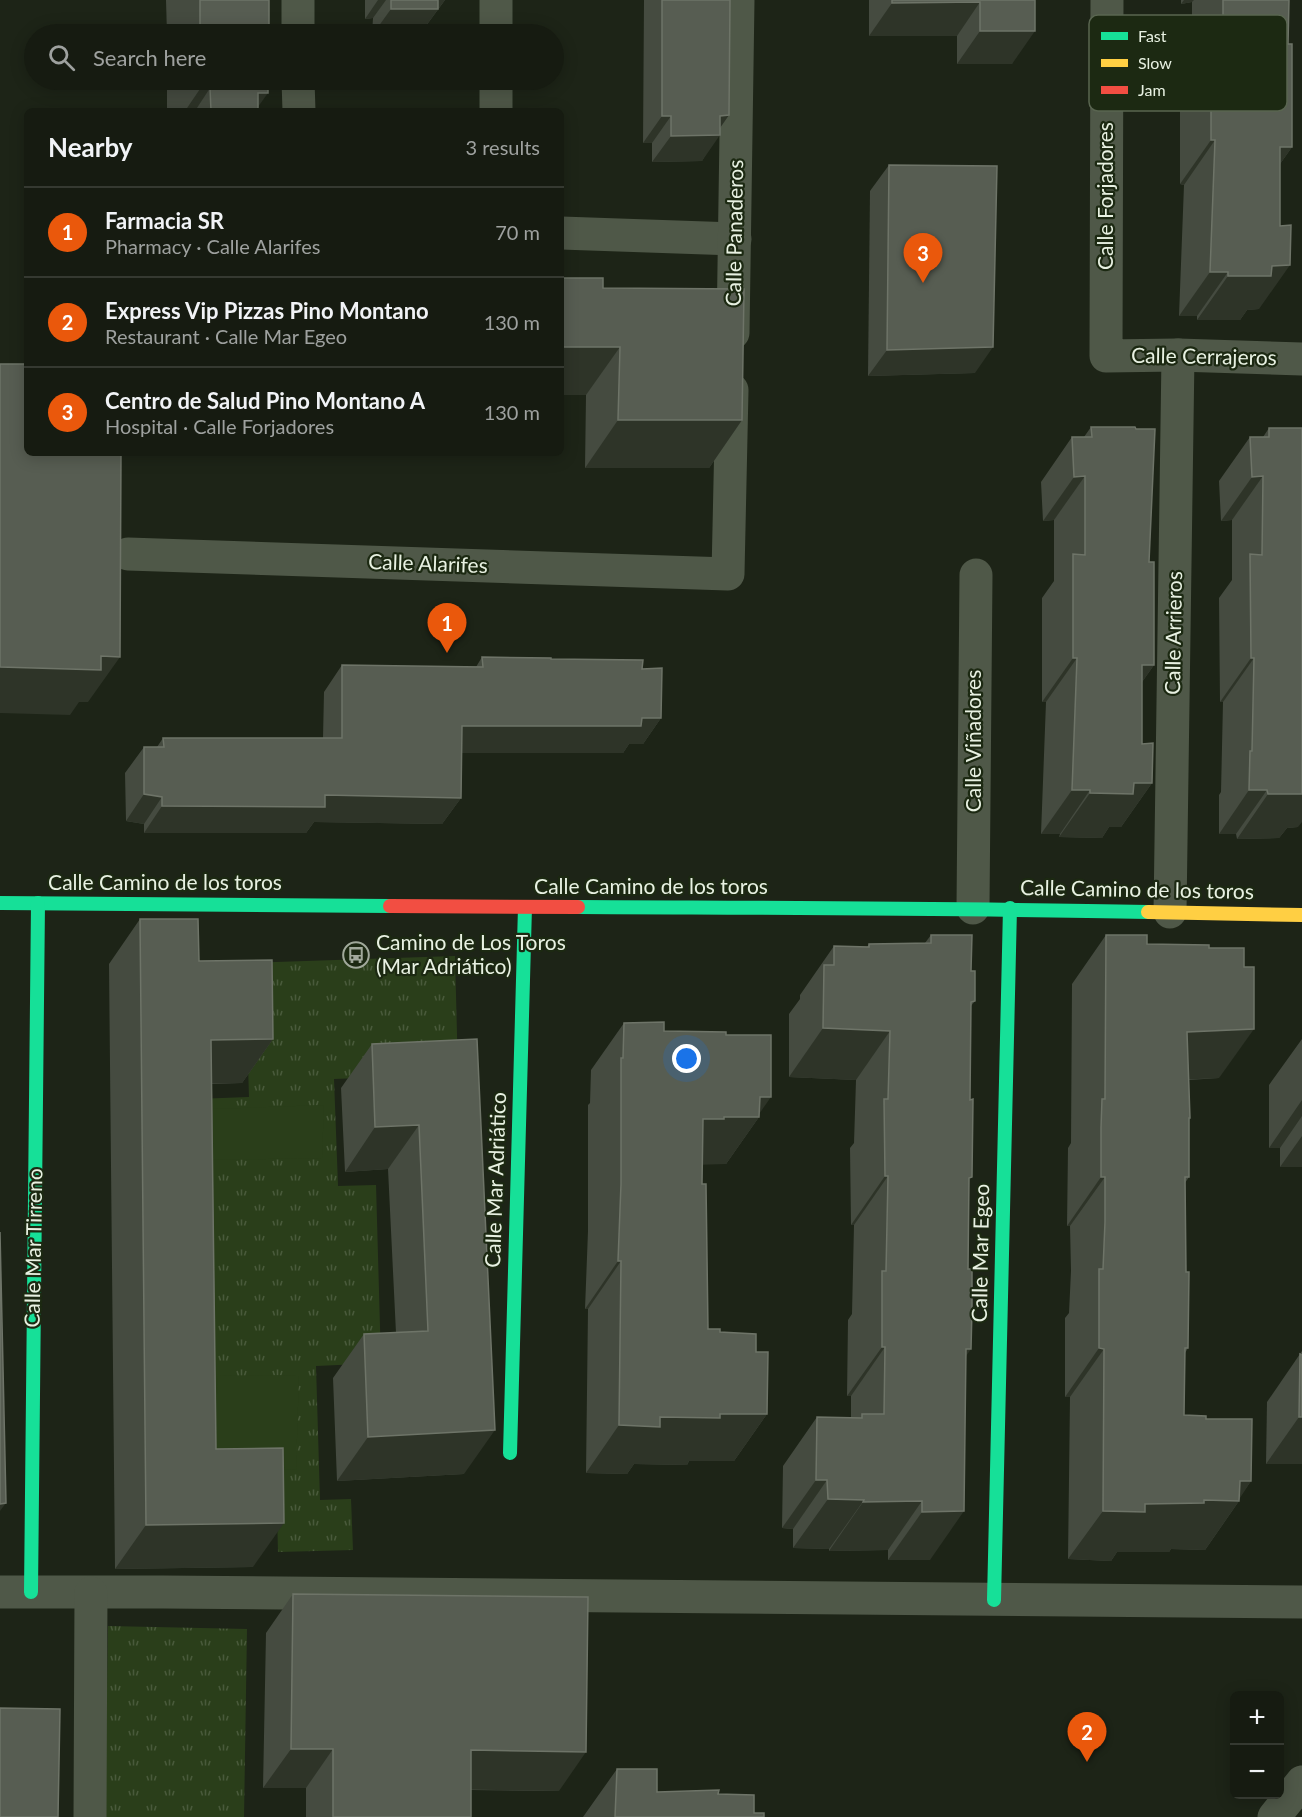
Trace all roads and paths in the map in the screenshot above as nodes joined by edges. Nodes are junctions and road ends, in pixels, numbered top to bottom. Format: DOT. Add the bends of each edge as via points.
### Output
graph roads {
  1 [pos="298,0"];
  2 [pos="496,0"];
  3 [pos="738,0"];
  4 [pos="1107,0"];
  5 [pos="1107,15"];
  6 [pos="298,24"];
  7 [pos="496,24"];
  8 [pos="298,90"];
  9 [pos="496,90"];
  10 [pos="299,108"];
  11 [pos="496,108"];
  12 [pos="1107,111"];
  13 [pos="564,233"];
  14 [pos="735,239"];
  15 [pos="1178,355"];
  16 [pos="1106,356"];
  17 [pos="1302,359"];
  18 [pos="128,554"];
  19 [pos="728,574"];
  20 [pos="976,575"];
  21 [pos="0,903"];
  22 [pos="38,903"];
  23 [pos="525,907"];
  24 [pos="973,908"];
  25 [pos="1010,908"];
  26 [pos="1170,912"];
  27 [pos="1302,915"];
  28 [pos="510,1454"];
  29 [pos="15,1592"];
  30 [pos="92,1593"];
  31 [pos="994,1600"];
  32 [pos="1302,1602"];
  33 [pos="1302,1782"];
  34 [pos="90,1817"];
  35 [pos="1274,1817"];
  1 -- 6 [label="street"];
  2 -- 7 [label="street"];
  3 -- 14 [label="street, Calle Panaderos"];
  4 -- 5 [label="street, Calle Forjadores"];
  8 -- 10 [label="street"];
  9 -- 11 [label="street"];
  12 -- 16 [label="street, Calle Forjadores"];
  13 -- 14 [label="street"];
  14 -- 19 [label="street, Calle Panaderos"];
  15 -- 16 [label="street, Calle Cerrajeros"];
  15 -- 17 [label="street, Calle Cerrajeros"];
  15 -- 26 [label="street, Calle Arrieros"];
  18 -- 19 [label="street, Calle Alarifes"];
  20 -- 24 [label="street, Calle Viñadores"];
  21 -- 22 [label="street, Calle Camino de los toros"];
  22 -- 23 [label="street, Calle Camino de los toros"];
  22 -- 29 [label="street, Calle Mar Tirreno"];
  23 -- 24 [label="street, Calle Camino de los toros"];
  23 -- 28 [label="street, Calle Mar Adriático"];
  24 -- 25 [label="street, Calle Camino de los toros"];
  25 -- 26 [label="street, Calle Camino de los toros"];
  25 -- 31 [label="street, Calle Mar Egeo"];
  26 -- 27 [label="street, Calle Camino de los toros"];
  29 -- 30 [label="street"];
  30 -- 31 [label="street"];
  30 -- 34 [label="street"];
  31 -- 32 [label="street"];
  33 -- 35 [label="street"];
}
